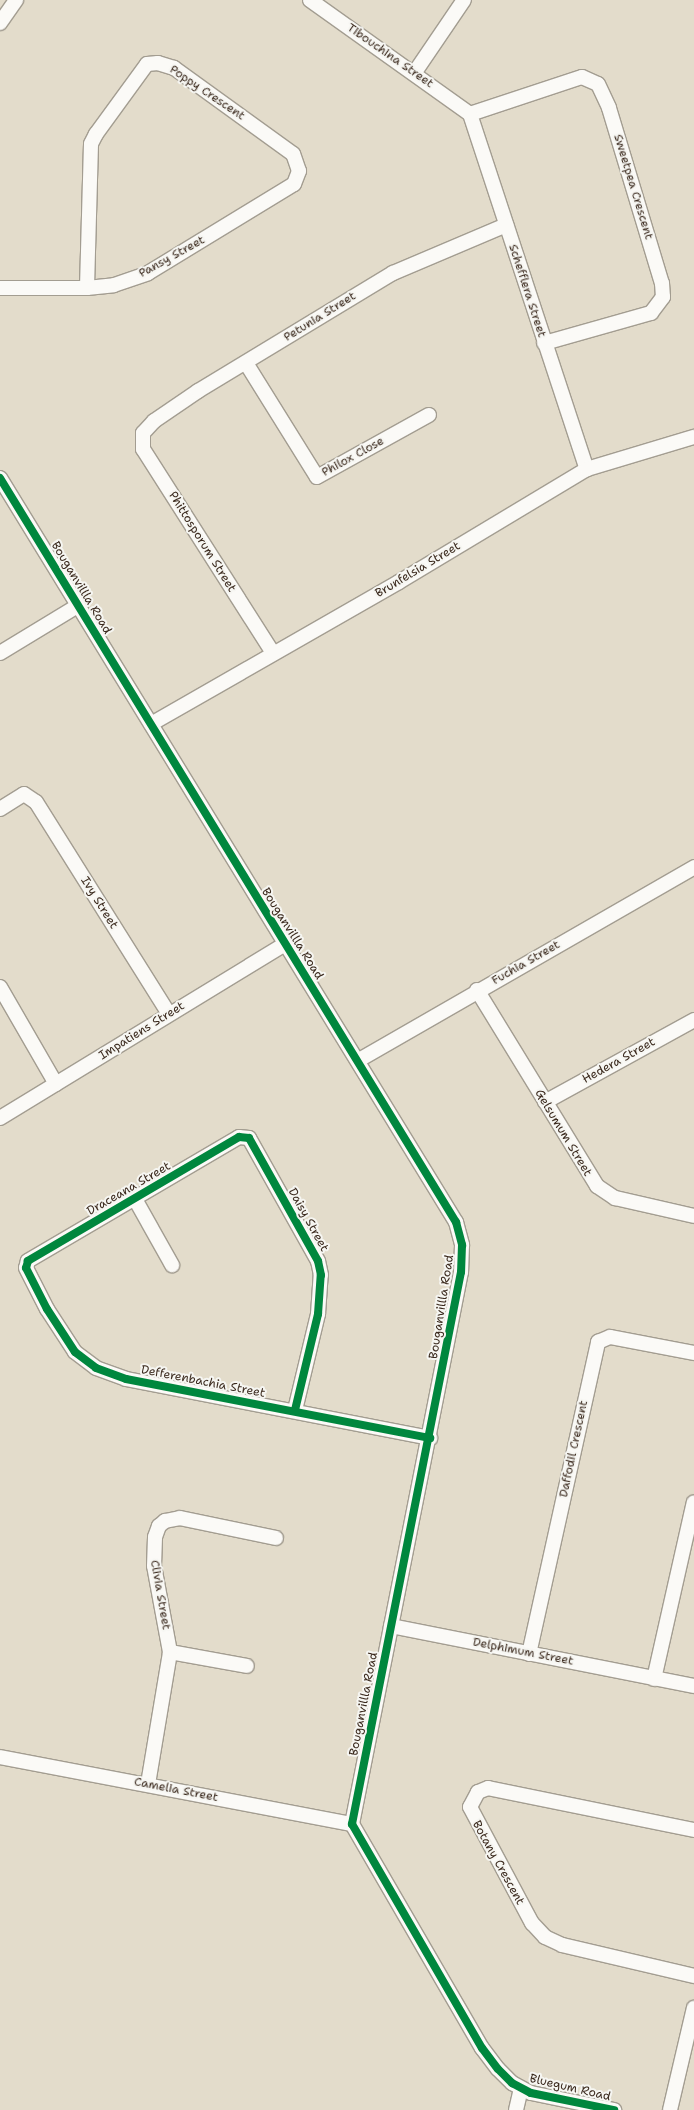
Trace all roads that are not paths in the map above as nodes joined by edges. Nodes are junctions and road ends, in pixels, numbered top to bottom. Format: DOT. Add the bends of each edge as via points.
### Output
graph roads {
  1 [pos="16,0"];
  2 [pos="310,0"];
  3 [pos="464,0"];
  4 [pos="0,23"];
  5 [pos="415,72"];
  6 [pos="470,114"];
  7 [pos="298,178"];
  8 [pos="506,225"];
  9 [pos="0,288"];
  10 [pos="87,288"];
  11 [pos="544,344"];
  12 [pos="246,362"];
  13 [pos="429,415"];
  14 [pos="145,429"];
  15 [pos="694,437"];
  16 [pos="587,468"];
  17 [pos="0,478"];
  18 [pos="79,605"];
  19 [pos="0,653"];
  20 [pos="272,653"];
  21 [pos="151,724"];
  22 [pos="0,809"];
  23 [pos="694,867"];
  24 [pos="285,944"];
  25 [pos="0,987"];
  26 [pos="477,990"];
  27 [pos="169,1014"];
  28 [pos="694,1020"];
  29 [pos="359,1060"];
  30 [pos="56,1084"];
  31 [pos="545,1102"];
  32 [pos="0,1118"];
  33 [pos="246,1137"];
  34 [pos="135,1199"];
  35 [pos="694,1216"];
  36 [pos="172,1265"];
  37 [pos="26,1266"];
  38 [pos="694,1353"];
  39 [pos="295,1410"];
  40 [pos="430,1438"];
  41 [pos="694,1502"];
  42 [pos="276,1538"];
  43 [pos="391,1626"];
  44 [pos="170,1652"];
  45 [pos="529,1654"];
  46 [pos="247,1666"];
  47 [pos="654,1679"];
  48 [pos="694,1686"];
  49 [pos="0,1757"];
  50 [pos="148,1784"];
  51 [pos="352,1824"];
  52 [pos="694,1830"];
  53 [pos="694,1976"];
  54 [pos="694,2008"];
  55 [pos="521,2089"];
  56 [pos="516,2110"];
  57 [pos="614,2110"];
  58 [pos="670,2110"];
  1 -- 4 [label="street"];
  2 -- 5 [label="street, Tibouchina Street"];
  3 -- 5 [label="street"];
  5 -- 6 [label="street, Tibouchina Street"];
  6 -- 8 [label="street, Schefflera Street"];
  6 -- 11 [label="street, Sweetpea Crescent" via="582,77 598,84 609,108 662,283 663,297 651,313"];
  7 -- 10 [label="street, Pansy Street" via="288,188 168,263 129,280"];
  7 -- 10 [label="street, Poppy Crescent" via="299,166 285,147 174,68 158,63 147,64 131,82 91,144"];
  8 -- 11 [label="street, Schefflera Street"];
  8 -- 12 [label="street, Petunia Street" via="412,262"];
  9 -- 10 [label="street, Pansy Street"];
  11 -- 16 [label="street, Schefflera Street"];
  12 -- 13 [label="street, Philox Close" via="317,477"];
  12 -- 14 [label="street, Petunia Street"];
  14 -- 20 [label="street, Phittosporum Street" via="141,437 143,449"];
  15 -- 16 [label="street, Brunfelsia Street"];
  16 -- 20 [label="street, Brunfelsia Street" via="406,578"];
  17 -- 18 [label="street, Bouganvillla Road"];
  18 -- 19 [label="street"];
  18 -- 21 [label="street, Bouganvillla Road"];
  20 -- 21 [label="street, Brunfelsia Street"];
  21 -- 24 [label="street, Bouganvillla Road"];
  22 -- 27 [label="street, Ivy Street" via="21,795 27,794 36,802"];
  23 -- 26 [label="street, Fuchia Street"];
  24 -- 27 [label="street, Impatiens Street"];
  24 -- 29 [label="street, Bouganvillla Road"];
  25 -- 30 [label="street"];
  26 -- 29 [label="street, Fuchia Street"];
  26 -- 31 [label="street, Gelsumum Street"];
  27 -- 30 [label="street, Impatiens Street"];
  28 -- 31 [label="street, Hedera Street"];
  29 -- 40 [label="street, Bouganvillla Road" via="445,1200 461,1240 461,1272"];
  30 -- 32 [label="street, Impatiens Street"];
  31 -- 35 [label="street, Gelsumum Street" via="591,1178 605,1192 625,1200"];
  33 -- 34 [label="street, Draceana Street" via="237,1138"];
  33 -- 39 [label="street, Daisy Street" via="253,1143 312,1250 322,1275 318,1314"];
  34 -- 36 [label="street"];
  34 -- 37 [label="street, Draceana Street" via="30,1259"];
  37 -- 39 [label="street, Defferenbachia Street" via="69,1344 84,1361 96,1368 126,1379"];
  38 -- 45 [label="street, Daffodil Crescent" via="610,1337 598,1342"];
  39 -- 40 [label="street, Defferenbachia Street"];
  40 -- 43 [label="street, Bouganvillla Road"];
  41 -- 47 [label="street"];
  42 -- 44 [label="street, Clivia Street" via="180,1518 165,1521 159,1526 155,1537 154,1566"];
  43 -- 45 [label="street, Delphimum Street"];
  43 -- 51 [label="street, Bouganvillla Road"];
  44 -- 46 [label="street"];
  44 -- 50 [label="street, Clivia Street"];
  45 -- 47 [label="street, Delphimum Street"];
  47 -- 48 [label="street, Delphimum Street"];
  49 -- 50 [label="street, Camelia Street"];
  50 -- 51 [label="street, Camelia Street"];
  51 -- 55 [label="street" via="482,2048 504,2076"];
  52 -- 53 [label="street, Botany Crescent" via="488,1788 478,1792 470,1807 532,1923 545,1937 562,1945"];
  54 -- 58 [label="street"];
  55 -- 56 [label="street"];
  55 -- 57 [label="street, Bluegum Road"];
}
